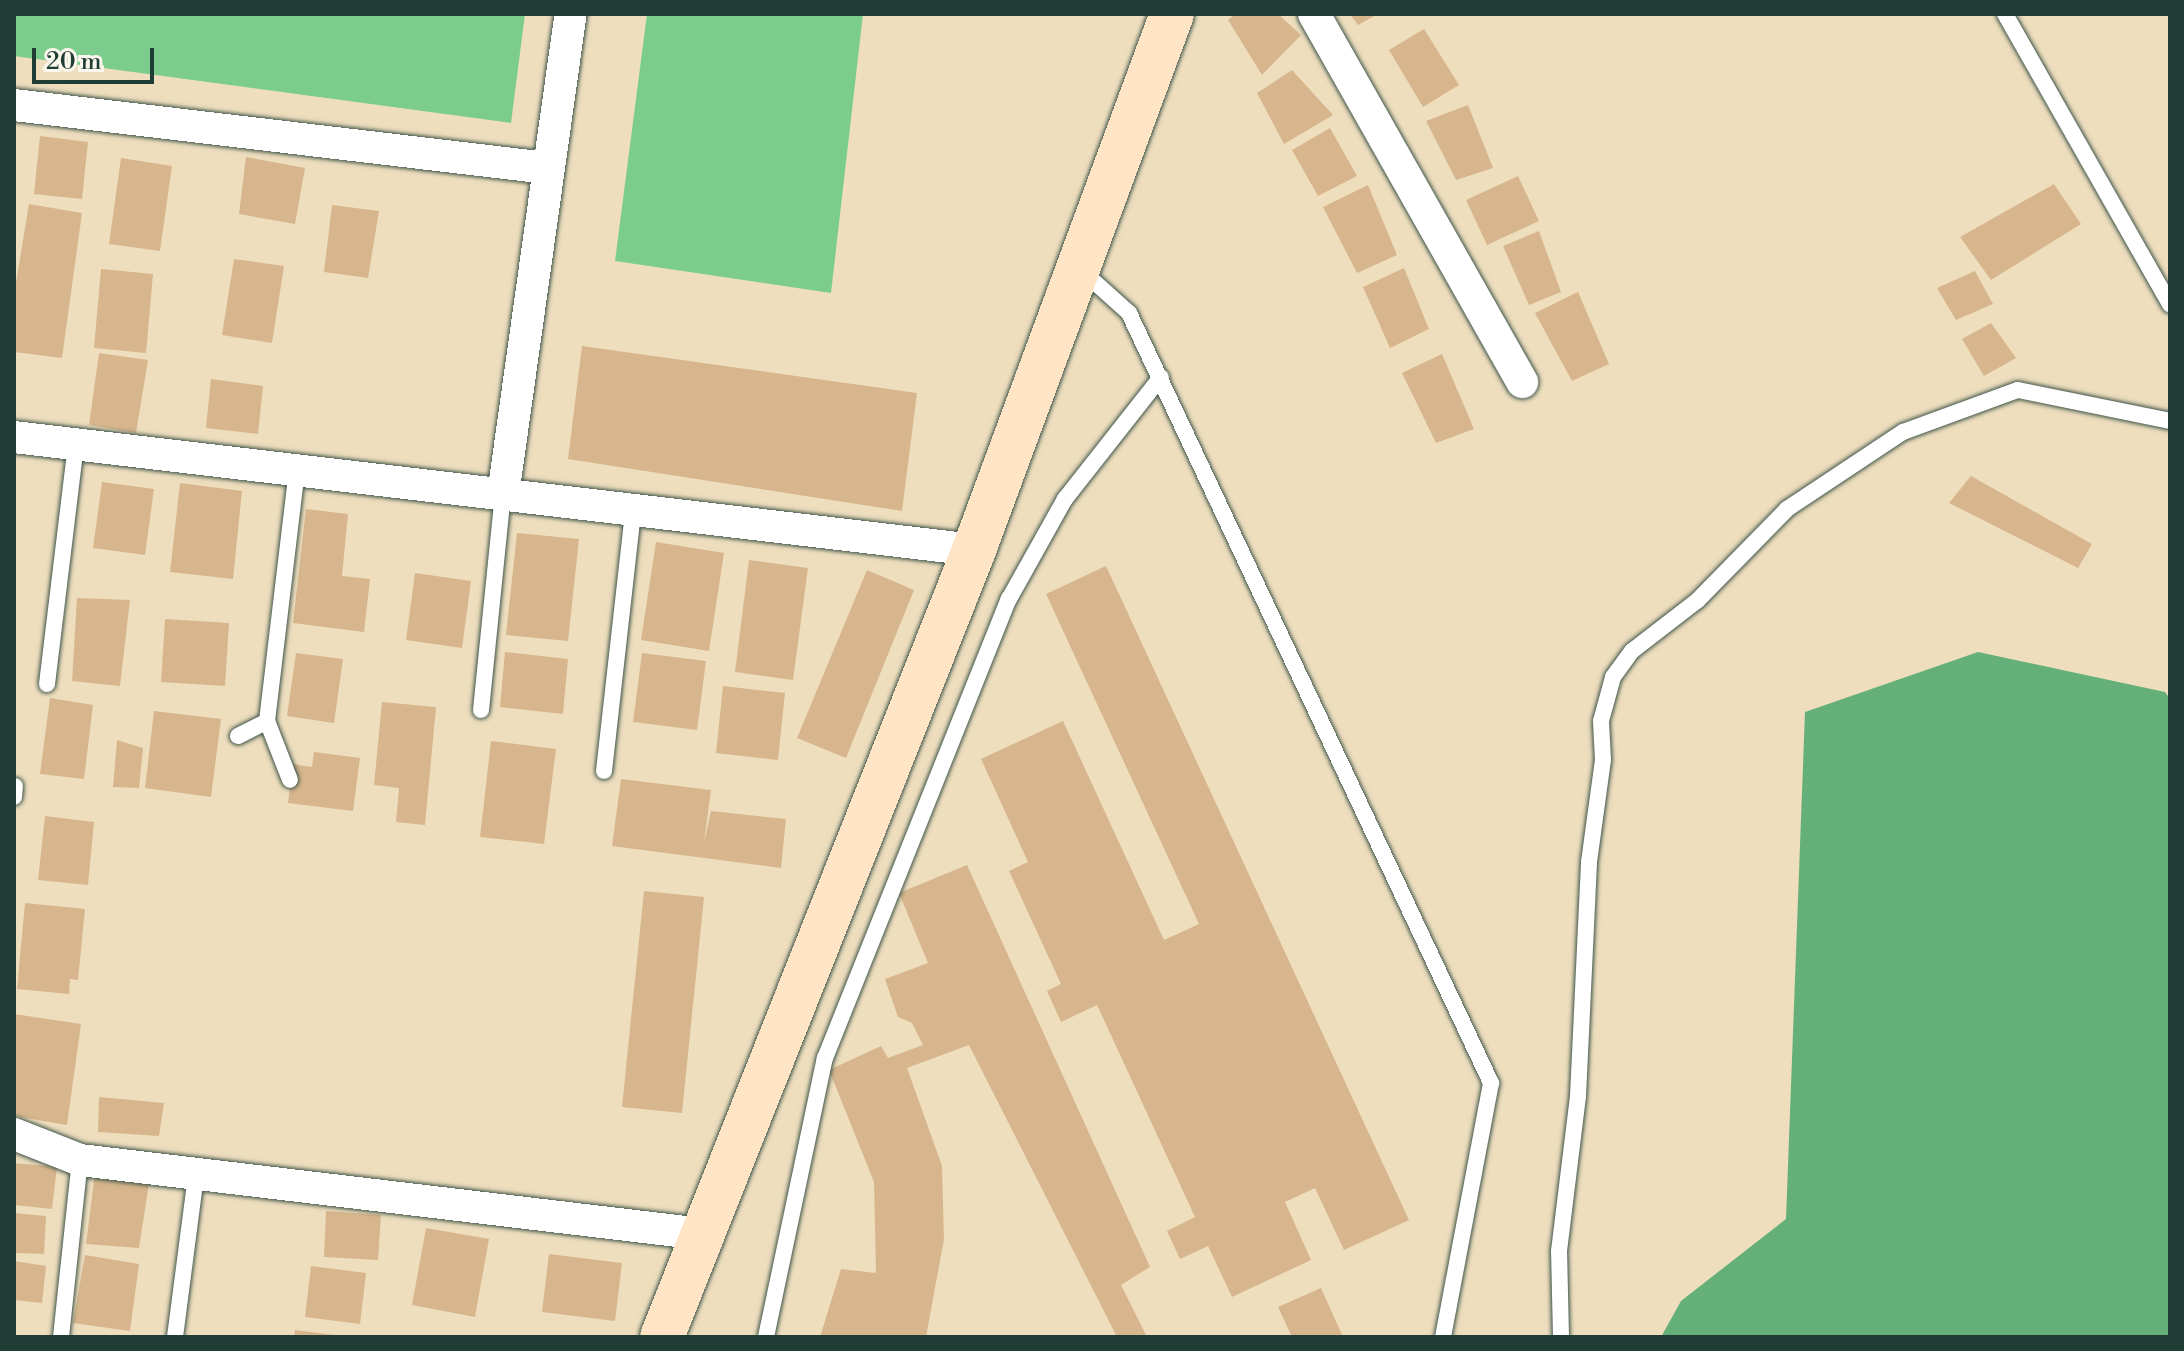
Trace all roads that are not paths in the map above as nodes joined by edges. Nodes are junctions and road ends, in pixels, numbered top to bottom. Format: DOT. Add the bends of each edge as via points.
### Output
graph roads {
  1 [pos="571,14"];
  2 [pos="1172,14"];
  3 [pos="1314,14"];
  4 [pos="2005,14"];
  5 [pos="14,105"];
  6 [pos="547,168"];
  7 [pos="1075,265"];
  8 [pos="2170,304"];
  9 [pos="1161,377"];
  10 [pos="1522,382"];
  11 [pos="2170,421"];
  12 [pos="14,437"];
  13 [pos="76,444"];
  14 [pos="297,471"];
  15 [pos="503,495"];
  16 [pos="633,513"];
  17 [pos="974,550"];
  18 [pos="47,684"];
  19 [pos="481,710"];
  20 [pos="267,721"];
  21 [pos="238,736"];
  22 [pos="604,771"];
  23 [pos="290,780"];
  24 [pos="14,1134"];
  25 [pos="80,1160"];
  26 [pos="196,1176"];
  27 [pos="702,1234"];
  28 [pos="61,1337"];
  29 [pos="175,1337"];
  30 [pos="662,1337"];
  31 [pos="766,1337"];
  32 [pos="1443,1337"];
  33 [pos="1561,1337"];
  1 -- 6 [label="street"];
  2 -- 7 [label="street"];
  3 -- 10 [label="street"];
  4 -- 8 [label="lane"];
  5 -- 6 [label="street"];
  6 -- 15 [label="street"];
  7 -- 9 [label="lane" via="1129,313"];
  7 -- 17 [label="street"];
  9 -- 31 [label="lane" via="1065,499 1009,599 825,1058"];
  9 -- 32 [label="lane" via="1491,1083"];
  11 -- 33 [label="lane" via="2018,390 1903,432 1787,509 1698,600 1632,651 1613,677 1601,721 1603,760 1587,877 1578,1096 1559,1251"];
  12 -- 13 [label="street"];
  13 -- 14 [label="street"];
  13 -- 18 [label="lane"];
  14 -- 15 [label="street"];
  14 -- 20 [label="lane"];
  15 -- 16 [label="street"];
  15 -- 19 [label="lane"];
  16 -- 17 [label="street"];
  16 -- 22 [label="lane"];
  17 -- 27 [label="street"];
  20 -- 21 [label="lane"];
  20 -- 23 [label="lane"];
  24 -- 25 [label="street"];
  25 -- 26 [label="street"];
  25 -- 28 [label="lane"];
  26 -- 27 [label="street"];
  26 -- 29 [label="lane"];
  27 -- 30 [label="street"];
}
